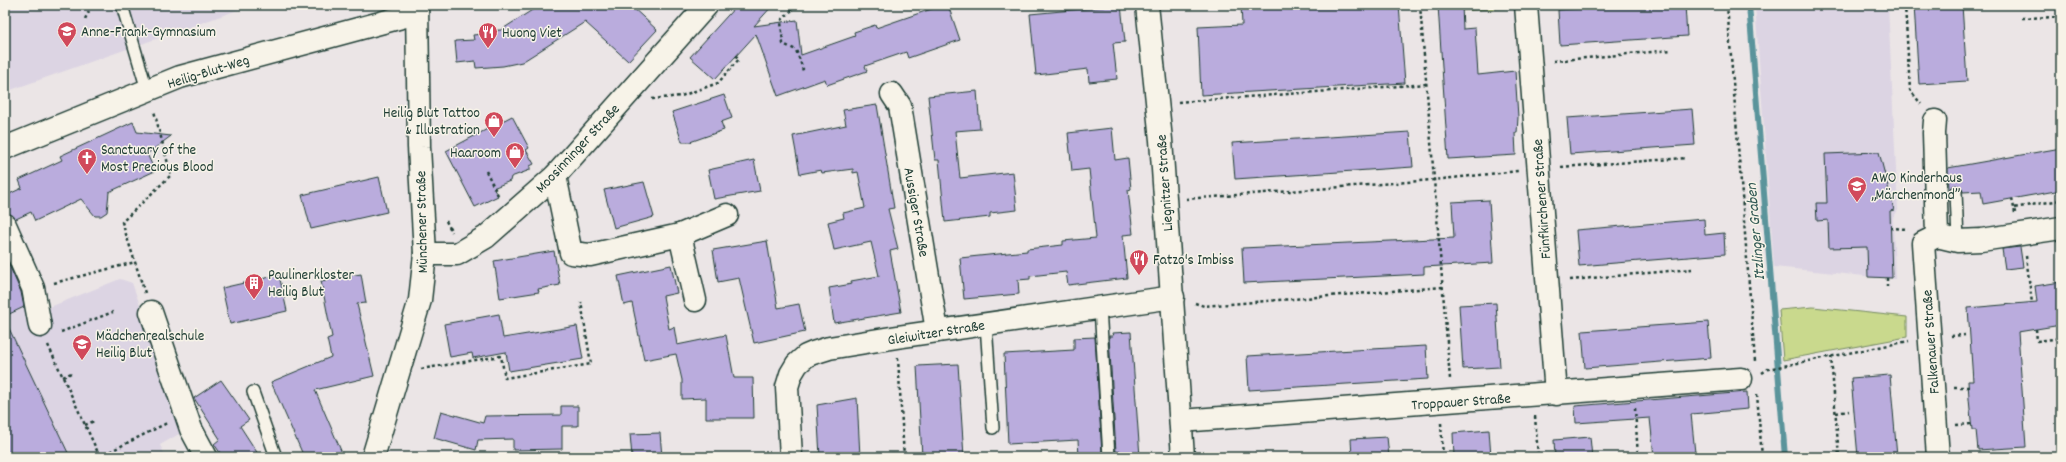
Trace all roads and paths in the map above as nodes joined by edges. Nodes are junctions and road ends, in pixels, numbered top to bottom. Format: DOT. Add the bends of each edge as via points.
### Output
graph roads {
  1 [pos="92,5"];
  2 [pos="122,5"];
  3 [pos="707,5"];
  4 [pos="1147,5"];
  5 [pos="1420,5"];
  6 [pos="1526,5"];
  7 [pos="1727,5"];
  8 [pos="1905,5"];
  9 [pos="417,9"];
  10 [pos="792,10"];
  11 [pos="2022,18"];
  12 [pos="85,19"];
  13 [pos="2061,20"];
  14 [pos="1672,50"];
  15 [pos="736,56"];
  16 [pos="1530,63"];
  17 [pos="800,70"];
  18 [pos="1427,84"];
  19 [pos="892,94"];
  20 [pos="150,98"];
  21 [pos="647,100"];
  22 [pos="1158,103"];
  23 [pos="1935,122"];
  24 [pos="5,148"];
  25 [pos="1686,158"];
  26 [pos="1538,169"];
  27 [pos="486,171"];
  28 [pos="555,176"];
  29 [pos="1432,180"];
  30 [pos="2058,191"];
  31 [pos="1956,192"];
  32 [pos="2012,199"];
  33 [pos="2060,200"];
  34 [pos="1166,201"];
  35 [pos="502,203"];
  36 [pos="2060,205"];
  37 [pos="2014,208"];
  38 [pos="2014,212"];
  39 [pos="727,215"];
  40 [pos="5,225"];
  41 [pos="1890,228"];
  42 [pos="1906,228"];
  43 [pos="2061,228"];
  44 [pos="2022,234"];
  45 [pos="680,235"];
  46 [pos="1938,236"];
  47 [pos="1958,241"];
  48 [pos="425,254"];
  49 [pos="135,262"];
  50 [pos="1692,269"];
  51 [pos="1887,278"];
  52 [pos="1547,282"];
  53 [pos="1443,287"];
  54 [pos="1887,287"];
  55 [pos="33,288"];
  56 [pos="1173,297"];
  57 [pos="694,300"];
  58 [pos="582,302"];
  59 [pos="2032,303"];
  60 [pos="1100,307"];
  61 [pos="113,312"];
  62 [pos="151,312"];
  63 [pos="986,324"];
  64 [pos="2036,329"];
  65 [pos="937,331"];
  66 [pos="43,332"];
  67 [pos="897,337"];
  68 [pos="1930,337"];
  69 [pos="2061,338"];
  70 [pos="1831,356"];
  71 [pos="416,369"];
  72 [pos="1768,369"];
  73 [pos="71,373"];
  74 [pos="1748,374"];
  75 [pos="63,377"];
  76 [pos="1633,387"];
  77 [pos="253,392"];
  78 [pos="1757,393"];
  79 [pos="1556,394"];
  80 [pos="1533,396"];
  81 [pos="1445,402"];
  82 [pos="1849,411"];
  83 [pos="1836,413"];
  84 [pos="94,421"];
  85 [pos="168,422"];
  86 [pos="1182,422"];
  87 [pos="85,426"];
  88 [pos="993,428"];
  89 [pos="2061,438"];
  90 [pos="100,457"];
  91 [pos="206,457"];
  92 [pos="276,457"];
  93 [pos="373,457"];
  94 [pos="791,457"];
  95 [pos="904,457"];
  96 [pos="1109,457"];
  97 [pos="1183,457"];
  98 [pos="1443,457"];
  99 [pos="1538,457"];
  100 [pos="1638,457"];
  101 [pos="1762,457"];
  102 [pos="1839,457"];
  103 [pos="1938,457"];
  104 [pos="2056,457"];
  1 -- 12 [label="path"];
  2 -- 20 [label="lane"];
  3 -- 28 [label="street, Moosinninger Straße"];
  4 -- 22 [label="street, Liegnitzer Straße"];
  5 -- 18 [label="path"];
  6 -- 16 [label="street, Fünfkirchener Straße"];
  7 -- 74 [label="path"];
  8 -- 23 [label="path" via="1910,90"];
  9 -- 20 [label="street, Heilig-Blut-Weg" via="180,77"];
  9 -- 48 [label="street, Münchener Straße" via="419,147"];
  10 -- 17 [label="path" via="781,21 783,44 796,50 803,69"];
  11 -- 13 [label="path" via="2061,17"];
  14 -- 16 [label="path"];
  15 -- 21 [label="path" via="739,59 718,83 681,96"];
  16 -- 26 [label="street, Fünfkirchener Straße"];
  18 -- 22 [label="path"];
  18 -- 29 [label="path"];
  19 -- 65 [label="street, Aussiger Straße" via="900,106"];
  20 -- 24 [label="street, Heilig-Blut-Weg"];
  20 -- 49 [label="path, Heilig-Blut-Weg" via="171,175 122,222"];
  22 -- 34 [label="street, Liegnitzer Straße"];
  23 -- 46 [label="street"];
  25 -- 26 [label="path"];
  26 -- 29 [label="path"];
  26 -- 52 [label="street, Fünfkirchener Straße"];
  27 -- 35 [label="path"];
  28 -- 45 [label="street" via="571,253 590,255"];
  28 -- 48 [label="street, Moosinninger Straße" via="486,237 457,254"];
  29 -- 34 [label="path"];
  29 -- 53 [label="path"];
  30 -- 33 [label="path"];
  31 -- 47 [label="lane"];
  32 -- 37 [label="path"];
  33 -- 36 [label="path"];
  33 -- 37 [label="path"];
  34 -- 56 [label="street, Liegnitzer Straße"];
  37 -- 38 [label="path"];
  39 -- 45 [label="street"];
  40 -- 55 [label="street"];
  41 -- 42 [label="path"];
  43 -- 44 [label="street"];
  44 -- 47 [label="street"];
  44 -- 59 [label="path"];
  45 -- 57 [label="street"];
  46 -- 47 [label="street"];
  46 -- 68 [label="street, Falkenauer Straße" via="1923,243"];
  48 -- 93 [label="street, Münchener Straße" via="420,300"];
  49 -- 55 [label="path"];
  49 -- 62 [label="path, Heilig-Blut-Weg"];
  50 -- 52 [label="path"];
  51 -- 54 [label="path"];
  52 -- 79 [label="street, Fünfkirchener Straße"];
  53 -- 56 [label="path" via="1204,306"];
  53 -- 81 [label="path"];
  55 -- 66 [label="street"];
  56 -- 60 [label="street, Gleiwitzer Straße"];
  56 -- 86 [label="street, Liegnitzer Straße"];
  58 -- 71 [label="path" via="591,364 505,378 501,356"];
  60 -- 63 [label="street, Gleiwitzer Straße"];
  60 -- 96 [label="lane"];
  61 -- 66 [label="path"];
  62 -- 91 [label="street" via="191,429"];
  63 -- 65 [label="street, Gleiwitzer Straße"];
  63 -- 88 [label="lane"];
  64 -- 69 [label="path" via="2037,341"];
  65 -- 67 [label="street, Gleiwitzer Straße"];
  66 -- 75 [label="path"];
  67 -- 94 [label="street, Gleiwitzer Straße" via="829,348 806,356 797,364 787,387"];
  67 -- 95 [label="path"];
  68 -- 70 [label="path"];
  68 -- 103 [label="street, Falkenauer Straße"];
  70 -- 72 [label="path"];
  70 -- 83 [label="path"];
  73 -- 75 [label="path"];
  74 -- 76 [label="street, Troppauer Straße"];
  75 -- 87 [label="path"];
  76 -- 79 [label="street, Troppauer Straße"];
  76 -- 100 [label="path"];
  77 -- 92 [label="lane"];
  78 -- 101 [label="path"];
  79 -- 80 [label="street, Troppauer Straße"];
  80 -- 81 [label="street, Troppauer Straße"];
  80 -- 99 [label="path"];
  81 -- 86 [label="street, Troppauer Straße"];
  81 -- 98 [label="path"];
  82 -- 83 [label="path"];
  83 -- 102 [label="path"];
  84 -- 87 [label="path"];
  85 -- 90 [label="path"];
  86 -- 97 [label="street, Liegnitzer Straße"];
  87 -- 90 [label="path"];
  89 -- 104 [label="path"];
}
